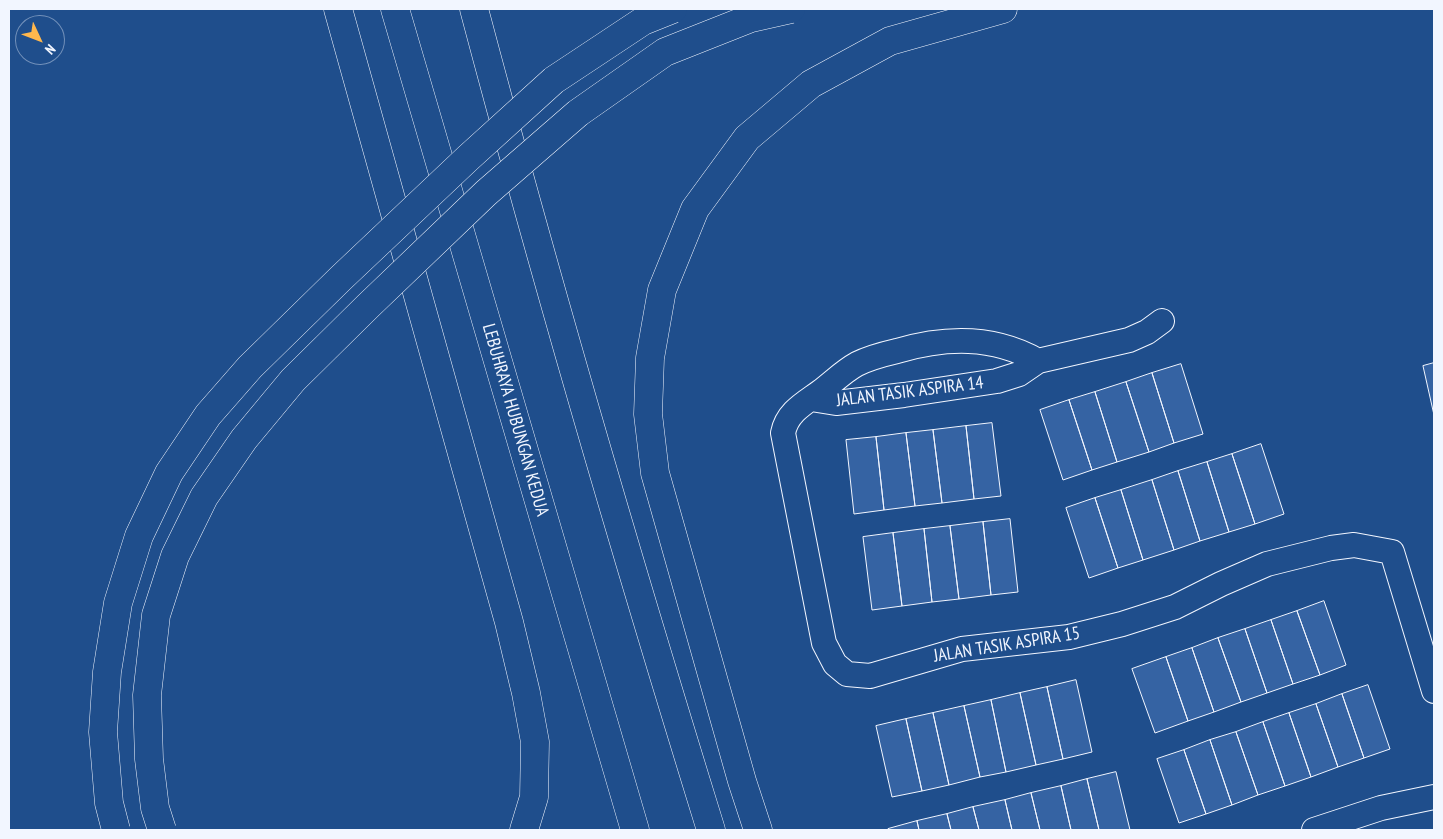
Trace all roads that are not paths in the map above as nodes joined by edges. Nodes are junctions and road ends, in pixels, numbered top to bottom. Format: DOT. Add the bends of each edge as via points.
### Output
graph roads {
  1 [pos="338,9"];
  2 [pos="395,9"];
  3 [pos="474,9"];
  4 [pos="673,9"];
  5 [pos="791,9"];
  6 [pos="1003,9"];
  7 [pos="1162,321"];
  8 [pos="1038,361"];
  9 [pos="811,399"];
  10 [pos="1434,691"];
  11 [pos="1434,797"];
  12 [pos="116,830"];
  13 [pos="162,830"];
  14 [pos="524,830"];
  15 [pos="635,830"];
  16 [pos="711,830"];
  17 [pos="758,830"];
  18 [pos="1314,830"];
  1 -- 14 [label="highway" via="526,693 536,742 534,797"];
  2 -- 15 [label="highway, LEBUHRAYA HUBUNGAN KEDUA"];
  3 -- 16 [label="highway" via="517,172"];
  4 -- 12 [label="highway, bridge" via="642,21 554,80 341,278 250,367 208,415 169,473 139,536 118,603 107,672 103,732 109,803"];
  5 -- 13 [label="highway, bridge" via="751,18 665,52 578,113 486,193 368,306 294,380 244,439 204,497 175,556 156,615 147,695 154,808"];
  6 -- 17 [label="highway" via="890,41 811,84 747,138 696,208 662,290 650,358 648,414 655,474"];
  7 -- 8 [label="street, JALAN TASIK ASPIRA 14" via="1129,340"];
  8 -- 9 [label="street, JALAN TASIK ASPIRA 14" via="1019,374 998,382 836,403"];
  8 -- 9 [label="street, JALAN TASIK ASPIRA 14" via="982,341 923,343 857,365"];
  9 -- 10 [label="street, JALAN TASIK ASPIRA 15" via="791,414 783,433 824,643 835,664 847,674 870,676 962,649 1069,637 1122,624 1175,607 1267,564 1354,544 1392,552"];
  11 -- 18 [label="street" via="1381,808"];
}
